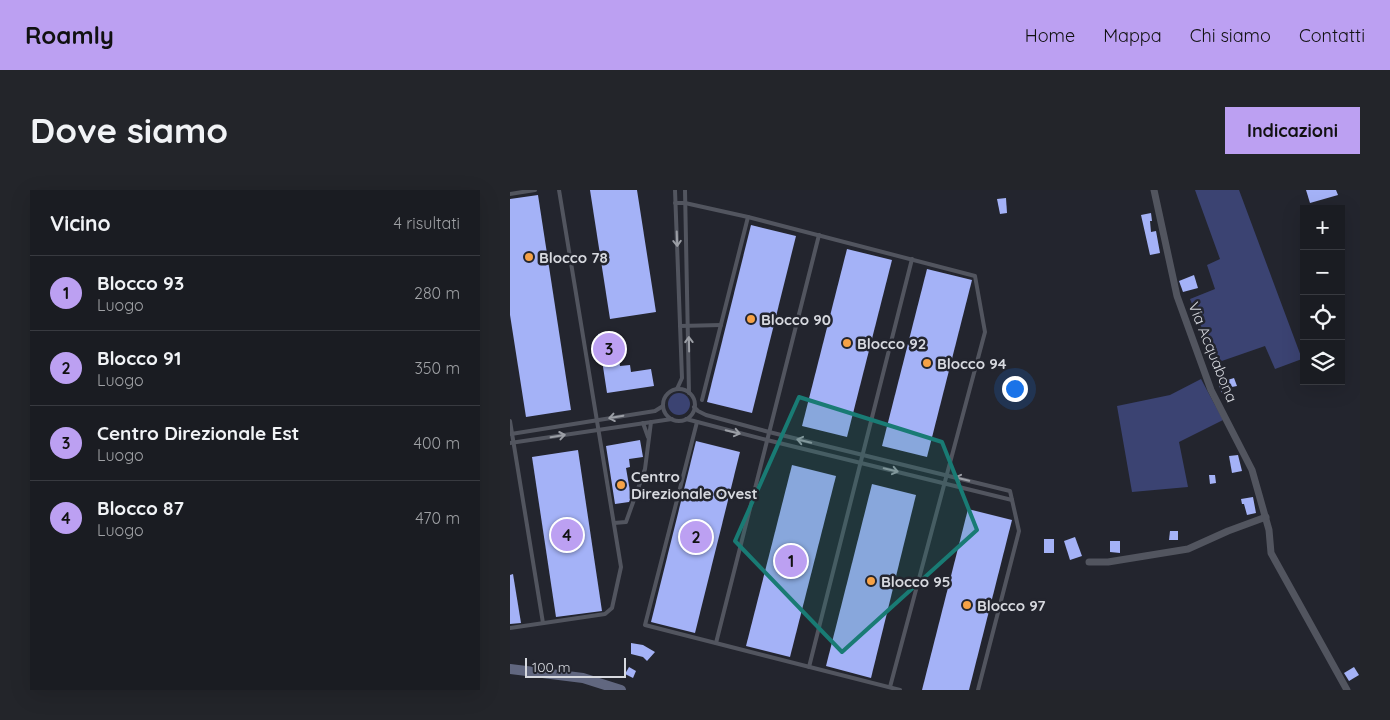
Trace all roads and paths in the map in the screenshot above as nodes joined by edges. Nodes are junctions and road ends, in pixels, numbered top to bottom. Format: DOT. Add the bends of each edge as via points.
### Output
graph roads {
  1 [pos="535,190"];
  2 [pos="559,190"];
  3 [pos="675,190"];
  4 [pos="685,190"];
  5 [pos="1154,190"];
  6 [pos="510,194"];
  7 [pos="676,203"];
  8 [pos="685,203"];
  9 [pos="748,217"];
  10 [pos="819,235"];
  11 [pos="912,259"];
  12 [pos="721,325"];
  13 [pos="680,326"];
  14 [pos="688,326"];
  15 [pos="678,389"];
  16 [pos="690,393"];
  17 [pos="702,400"];
  18 [pos="663,406"];
  19 [pos="694,407"];
  20 [pos="686,418"];
  21 [pos="672,419"];
  22 [pos="597,420"];
  23 [pos="510,422"];
  24 [pos="652,422"];
  25 [pos="697,422"];
  26 [pos="643,423"];
  27 [pos="599,429"];
  28 [pos="769,432"];
  29 [pos="511,434"];
  30 [pos="648,437"];
  31 [pos="767,440"];
  32 [pos="512,443"];
  33 [pos="862,455"];
  34 [pos="860,463"];
  35 [pos="947,476"];
  36 [pos="945,483"];
  37 [pos="1012,500"];
  38 [pos="1266,517"];
  39 [pos="614,523"];
  40 [pos="1089,562"];
  41 [pos="543,623"];
  42 [pos="510,628"];
  43 [pos="716,643"];
  44 [pos="809,667"];
  45 [pos="510,669"];
  46 [pos="890,688"];
  47 [pos="621,690"];
  48 [pos="900,690"];
  49 [pos="978,690"];
  50 [pos="1347,690"];
  1 -- 6 [label="lane"];
  2 -- 22 [label="lane"];
  3 -- 7 [label="lane"];
  4 -- 8 [label="lane"];
  5 -- 38 [label="street, Via Acquabona" via="1177,296 1211,390 1252,470"];
  7 -- 8 [label="lane"];
  7 -- 13 [label="lane, one-way"];
  8 -- 9 [label="lane"];
  8 -- 14 [label="lane"];
  9 -- 10 [label="lane"];
  9 -- 12 [label="lane"];
  10 -- 11 [label="lane"];
  10 -- 28 [label="lane"];
  11 -- 33 [label="lane"];
  11 -- 35 [label="lane" via="975,276 985,332"];
  12 -- 14 [label="lane"];
  12 -- 17 [label="lane"];
  13 -- 14 [label="lane"];
  13 -- 15 [label="lane" via="682,378"];
  16 -- 14 [label="lane, one-way"];
  15 -- 16 [label="lane"];
  15 -- 18 [label="lane" via="666,395"];
  16 -- 19 [label="lane"];
  18 -- 21 [label="lane"];
  18 -- 22 [label="lane, one-way"];
  19 -- 20 [label="lane"];
  19 -- 28 [label="lane" via="706,415"];
  20 -- 21 [label="lane"];
  20 -- 25 [label="lane"];
  21 -- 24 [label="lane"];
  22 -- 27 [label="lane"];
  22 -- 29 [label="lane"];
  23 -- 29 [label="lane"];
  24 -- 26 [label="lane"];
  24 -- 30 [label="lane"];
  25 -- 31 [label="lane, one-way"];
  25 -- 43 [label="lane" via="645,625"];
  26 -- 27 [label="lane"];
  26 -- 30 [label="lane"];
  32 -- 27 [label="lane, one-way"];
  27 -- 39 [label="lane"];
  28 -- 31 [label="lane"];
  33 -- 28 [label="lane, one-way"];
  29 -- 32 [label="lane"];
  30 -- 39 [label="lane" via="645,469 626,522"];
  31 -- 34 [label="lane"];
  31 -- 43 [label="lane"];
  32 -- 41 [label="lane"];
  33 -- 34 [label="lane"];
  33 -- 35 [label="lane"];
  34 -- 36 [label="lane, one-way"];
  34 -- 44 [label="lane"];
  35 -- 36 [label="lane"];
  37 -- 35 [label="lane, one-way" via="1010,491"];
  36 -- 37 [label="lane"];
  36 -- 46 [label="lane"];
  37 -- 49 [label="lane" via="1019,531"];
  38 -- 40 [label="street" via="1188,549"];
  38 -- 50 [label="street, Via Acquabona" via="1271,553"];
  39 -- 41 [label="lane" via="621,567 612,608 605,614"];
  41 -- 42 [label="lane"];
  43 -- 44 [label="lane"];
  44 -- 46 [label="lane"];
  45 -- 47 [label="main road" via="583,678"];
  46 -- 48 [label="lane"];
}
